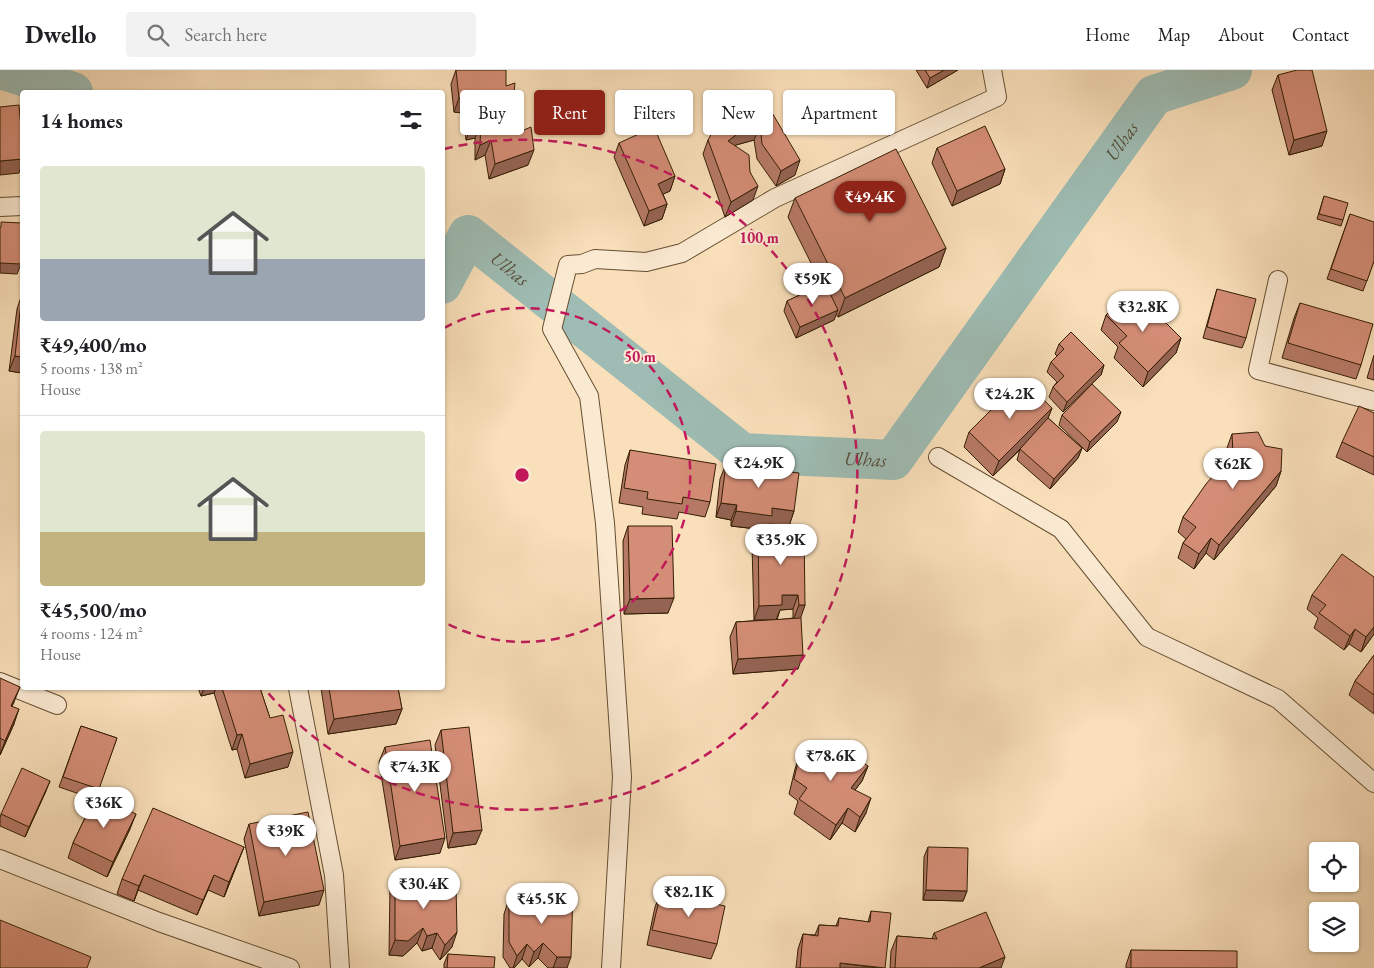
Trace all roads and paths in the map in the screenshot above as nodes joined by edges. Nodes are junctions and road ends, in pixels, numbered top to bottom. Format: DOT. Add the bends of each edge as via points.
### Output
graph roads {
  1 [pos="992,70"];
  2 [pos="20,206"];
  3 [pos="0,207"];
  4 [pos="1278,280"];
  5 [pos="1374,401"];
  6 [pos="938,457"];
  7 [pos="0,682"];
  8 [pos="298,690"];
  9 [pos="57,705"];
  10 [pos="1374,784"];
  11 [pos="0,859"];
  12 [pos="290,968"];
  13 [pos="340,968"];
  14 [pos="611,968"];
  1 -- 14 [label="street" via="997,96 775,198 682,253 646,262 595,259 582,264 568,264 552,329 589,396 605,523 622,777"];
  2 -- 3 [label="street"];
  4 -- 5 [label="street" via="1258,370"];
  6 -- 10 [label="street" via="1061,528 1147,637 1278,699"];
  7 -- 9 [label="street"];
  8 -- 13 [label="street" via="334,875"];
  11 -- 12 [label="street" via="159,922"];
}
